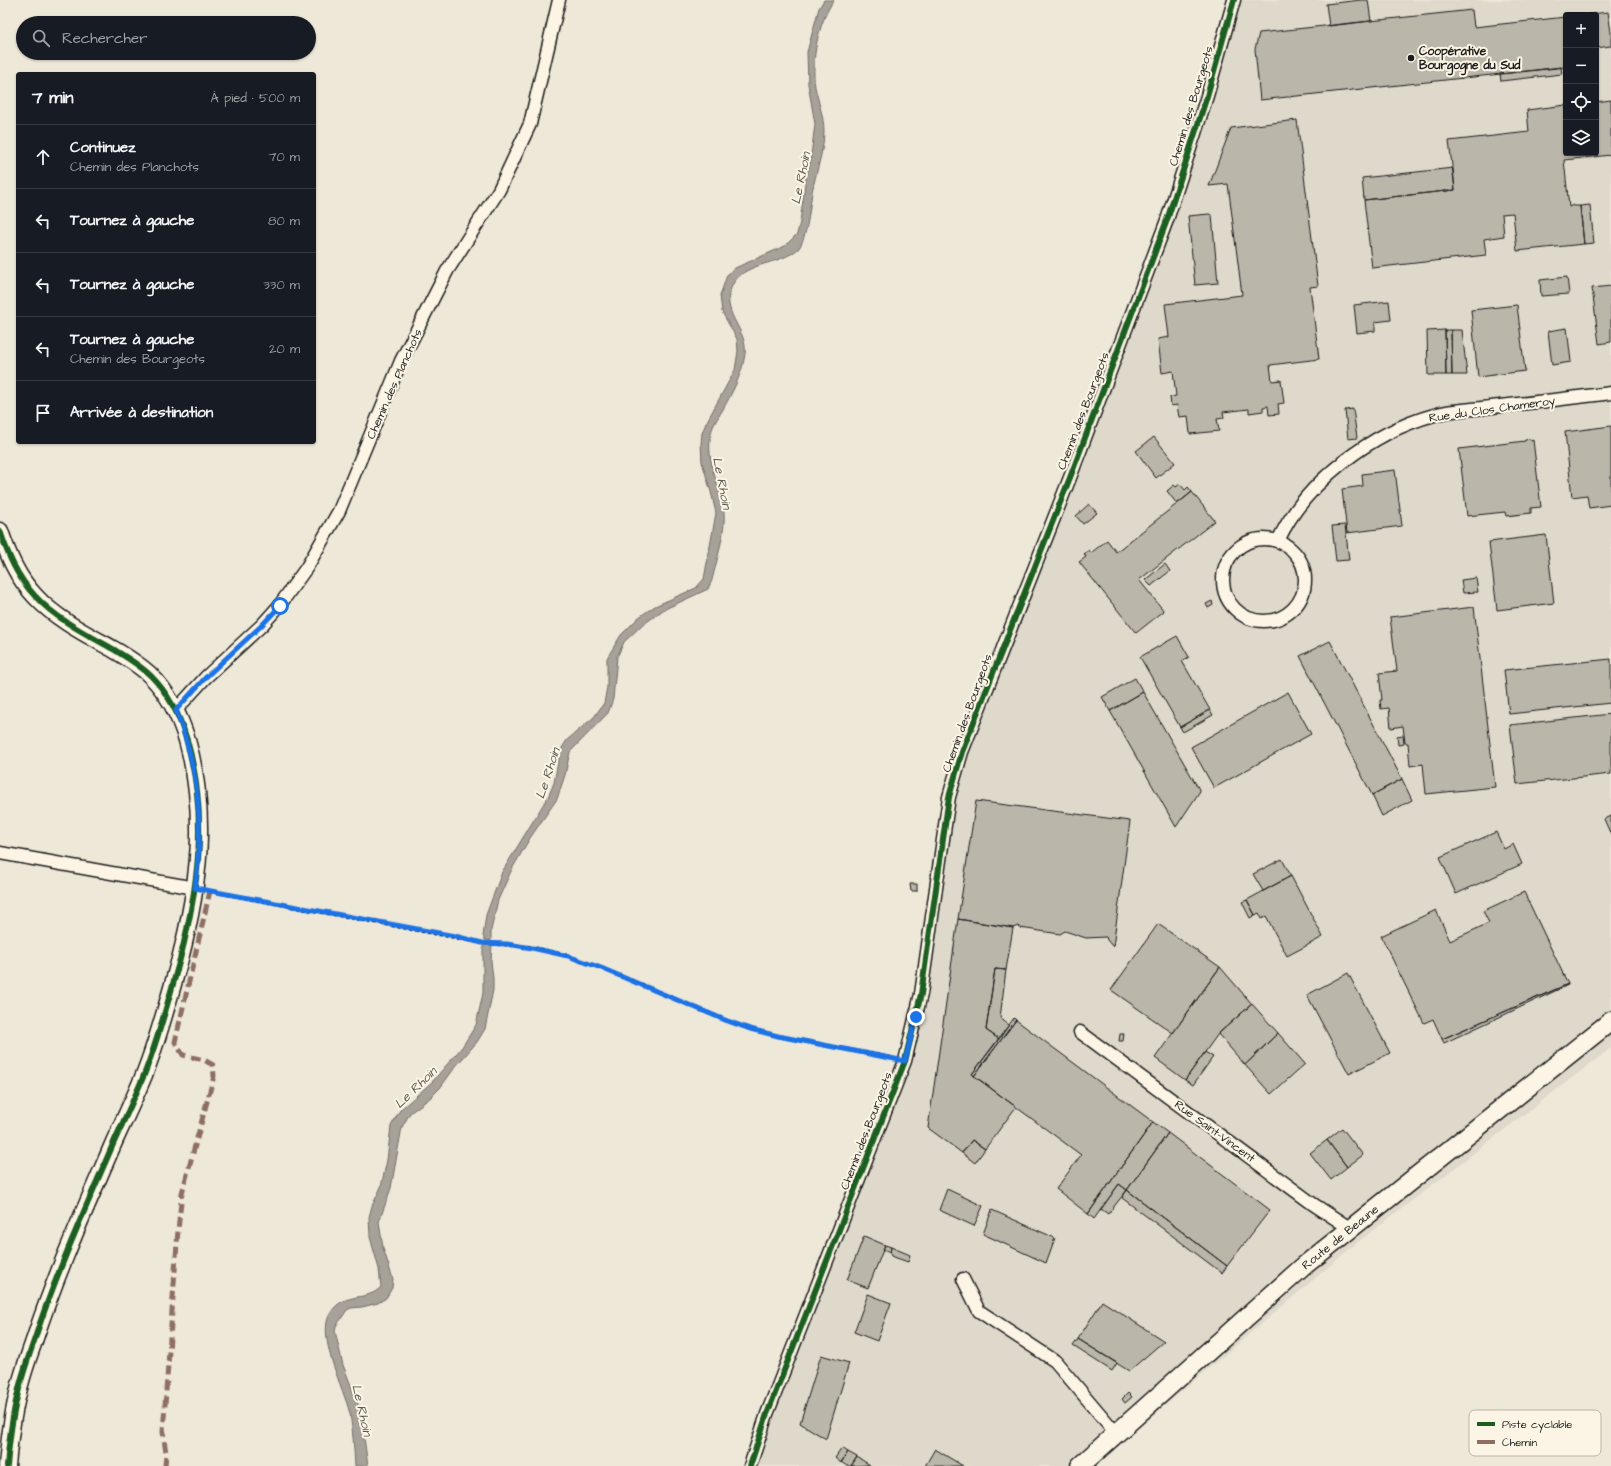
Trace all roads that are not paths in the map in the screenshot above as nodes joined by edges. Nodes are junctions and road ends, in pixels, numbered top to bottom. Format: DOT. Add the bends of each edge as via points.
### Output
graph roads {
  1 [pos="559,0"];
  2 [pos="1234,0"];
  3 [pos="1611,393"];
  4 [pos="0,532"];
  5 [pos="1278,540"];
  6 [pos="176,710"];
  7 [pos="0,853"];
  8 [pos="195,888"];
  9 [pos="1611,1021"];
  10 [pos="1080,1032"];
  11 [pos="1351,1229"];
  12 [pos="963,1279"];
  13 [pos="1116,1433"];
  14 [pos="7,1466"];
  15 [pos="750,1466"];
  16 [pos="1080,1466"];
  1 -- 6 [label="street, Chemin des Planchots" via="530,124 499,190 446,271 401,361 350,486 332,523 307,567 280,606 206,677"];
  2 -- 15 [label="street, Chemin des Bourgeots" via="1208,96 1166,220 955,774 949,797 921,994 905,1061 767,1414"];
  3 -- 5 [label="street, Rue du Clos Chameroy" via="1435,414 1401,426 1369,443 1316,486 1297,508"];
  4 -- 6 [label="street" via="13,565 34,595 61,618 137,664 152,677"];
  5 -- 5 [label="street" via="1259,538 1249,541 1233,552 1227,561 1223,580 1226,595 1234,608 1251,619 1270,621 1284,616 1296,606 1305,589 1306,579 1301,560 1287,545"];
  6 -- 8 [label="street" via="194,769 198,799 199,860"];
  7 -- 8 [label="street"];
  8 -- 14 [label="street" via="185,937 156,1043 58,1271 33,1342 18,1392"];
  9 -- 11 [label="main road, Route de Beaune"];
  10 -- 11 [label="street, Rue Saint-Vincent" via="1313,1204"];
  11 -- 13 [label="main road, Route de Beaune" via="1305,1265"];
  12 -- 13 [label="street" via="979,1311 1055,1361"];
  13 -- 16 [label="main road, Route de Beaune"];
}
